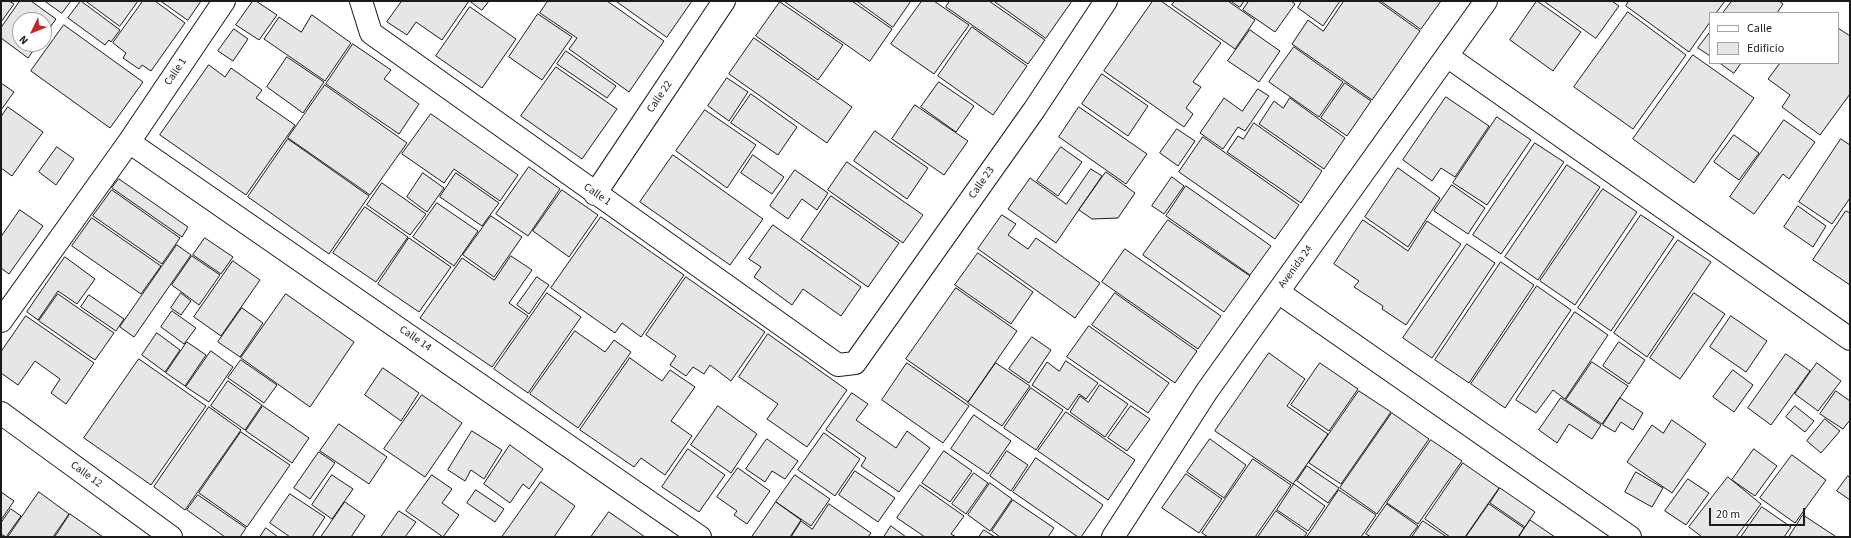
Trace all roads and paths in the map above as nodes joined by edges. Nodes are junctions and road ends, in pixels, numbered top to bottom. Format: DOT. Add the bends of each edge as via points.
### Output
graph roads {
  1 [pos="224,1"];
  2 [pos="361,1"];
  3 [pos="724,1"];
  4 [pos="1106,1"];
  5 [pos="1486,1"];
  6 [pos="1447,56"];
  7 [pos="129,142"];
  8 [pos="596,194"];
  9 [pos="1278,292"];
  10 [pos="1,321"];
  11 [pos="1850,339"];
  12 [pos="855,363"];
  13 [pos="1,413"];
  14 [pos="171,537"];
  15 [pos="700,537"];
  16 [pos="1113,537"];
  17 [pos="1630,537"];
  1 -- 7 [label="street, Calle 1"];
  2 -- 8 [label="street, Calle 1" via="371,33"];
  3 -- 8 [label="street, Calle 22"];
  4 -- 12 [label="street, Calle 23" via="1034,110"];
  5 -- 6 [label="street, Avenida 24"];
  6 -- 9 [label="street, Avenida 24"];
  6 -- 11 [label="street"];
  7 -- 10 [label="street, Calle 1"];
  7 -- 15 [label="street, Calle 14"];
  8 -- 12 [label="street, Calle 1" via="838,365"];
  9 -- 16 [label="street, Avenida 24" via="1207,391"];
  9 -- 17 [label="street"];
  13 -- 14 [label="street, Calle 12"];
}
